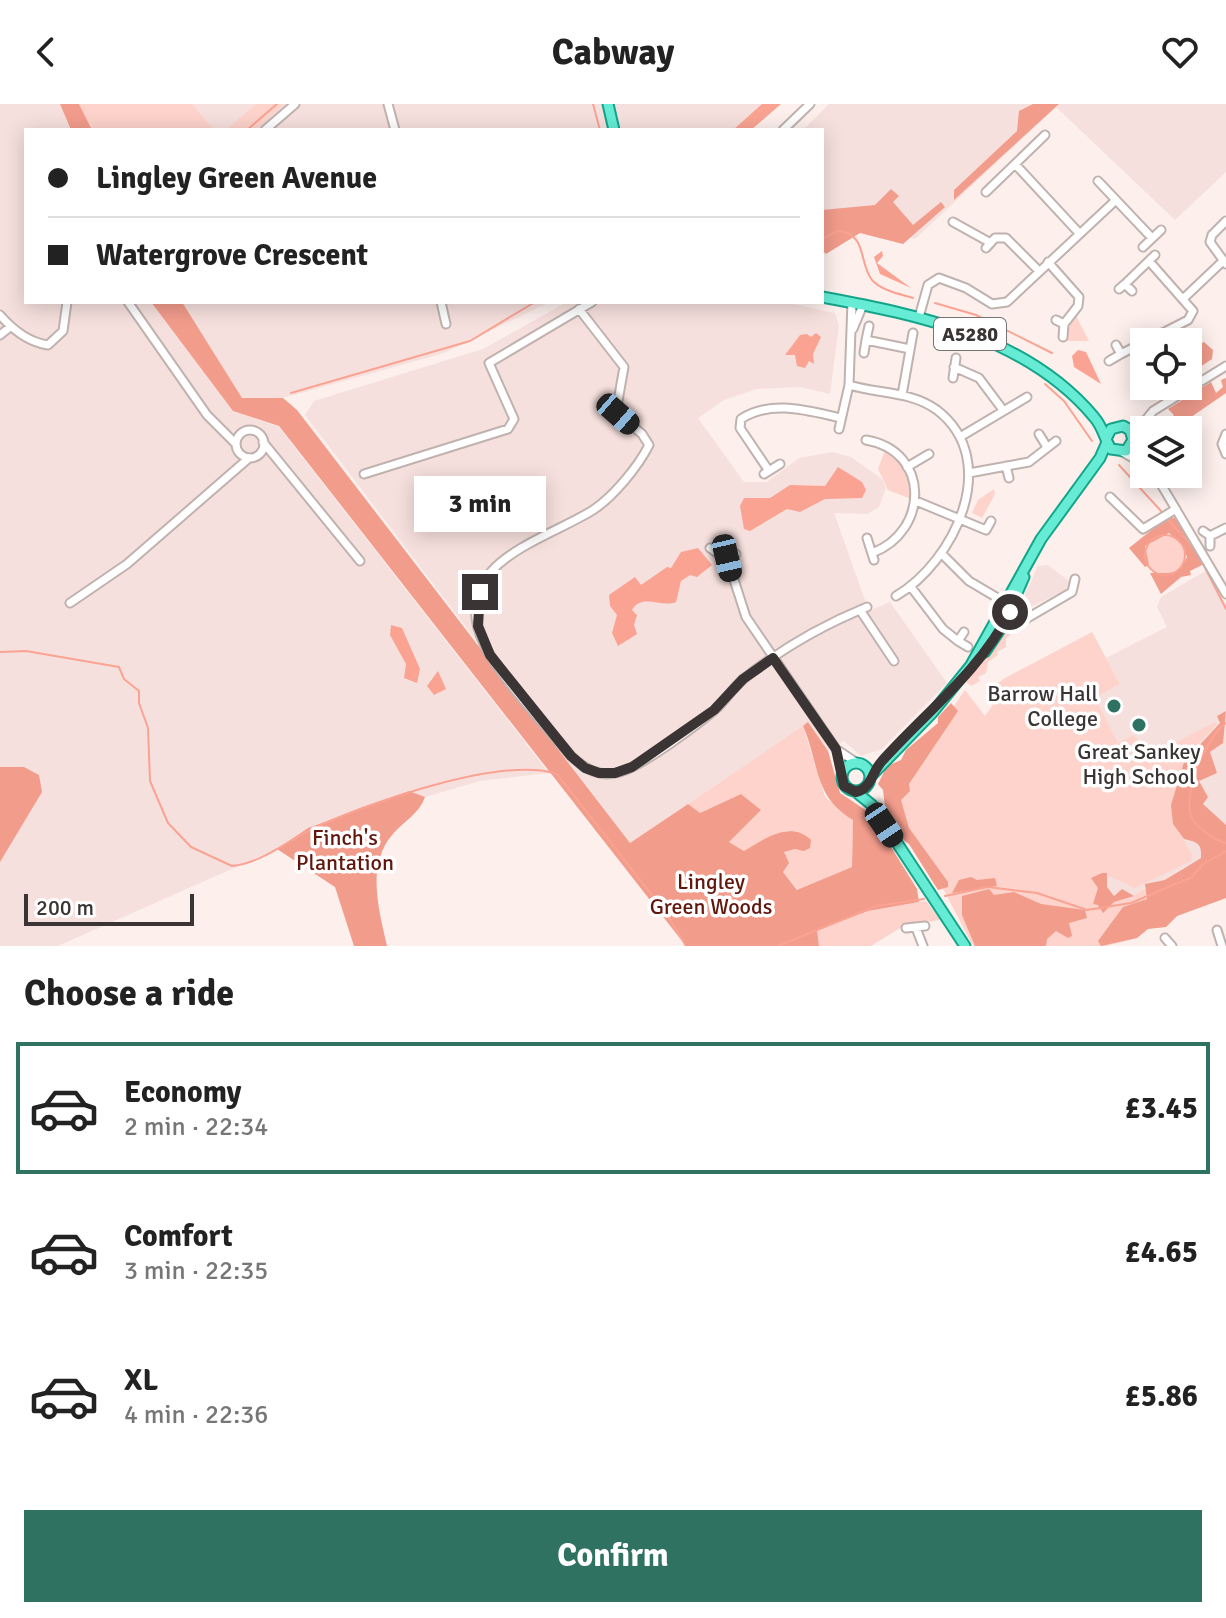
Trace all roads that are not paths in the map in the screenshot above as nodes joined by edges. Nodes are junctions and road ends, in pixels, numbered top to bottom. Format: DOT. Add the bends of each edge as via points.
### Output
graph roads {
  1 [pos="295,104"];
  2 [pos="388,104"];
  3 [pos="608,104"];
  4 [pos="810,104"];
  5 [pos="267,128"];
  6 [pos="394,128"];
  7 [pos="614,128"];
  8 [pos="785,128"];
  9 [pos="1045,135"];
  10 [pos="1015,164"];
  11 [pos="1098,181"];
  12 [pos="986,192"];
  13 [pos="1116,200"];
  14 [pos="1226,221"];
  15 [pos="953,222"];
  16 [pos="1161,230"];
  17 [pos="1079,233"];
  18 [pos="1152,238"];
  19 [pos="1143,247"];
  20 [pos="1048,262"];
  21 [pos="1224,263"];
  22 [pos="1039,271"];
  23 [pos="1132,291"];
  24 [pos="824,297"];
  25 [pos="1184,298"];
  26 [pos="852,302"];
  27 [pos="67,304"];
  28 [pos="129,304"];
  29 [pos="441,304"];
  30 [pos="588,304"];
  31 [pos="863,305"];
  32 [pos="579,309"];
  33 [pos="0,315"];
  34 [pos="919,317"];
  35 [pos="446,324"];
  36 [pos="869,326"];
  37 [pos="10,327"];
  38 [pos="1170,328"];
  39 [pos="853,329"];
  40 [pos="913,333"];
  41 [pos="0,335"];
  42 [pos="1063,337"];
  43 [pos="866,340"];
  44 [pos="1116,345"];
  45 [pos="910,349"];
  46 [pos="1130,349"];
  47 [pos="864,353"];
  48 [pos="1121,354"];
  49 [pos="956,358"];
  50 [pos="1109,361"];
  51 [pos="1226,366"];
  52 [pos="954,367"];
  53 [pos="953,378"];
  54 [pos="849,385"];
  55 [pos="902,395"];
  56 [pos="1027,397"];
  57 [pos="1017,402"];
  58 [pos="1003,410"];
  59 [pos="1023,412"];
  60 [pos="1147,416"];
  61 [pos="841,418"];
  62 [pos="1095,418"];
  63 [pos="1130,422"];
  64 [pos="1119,426"];
  65 [pos="219,427"];
  66 [pos="839,429"];
  67 [pos="243,433"];
  68 [pos="1039,434"];
  69 [pos="1226,434"];
  70 [pos="1130,435"];
  71 [pos="960,437"];
  72 [pos="1107,439"];
  73 [pos="866,440"];
  74 [pos="1056,441"];
  75 [pos="263,442"];
  76 [pos="237,447"];
  77 [pos="1047,447"];
  78 [pos="1130,448"];
  79 [pos="1122,452"];
  80 [pos="259,454"];
  81 [pos="929,454"];
  82 [pos="1226,454"];
  83 [pos="1130,456"];
  84 [pos="249,458"];
  85 [pos="281,463"];
  86 [pos="780,464"];
  87 [pos="1006,466"];
  88 [pos="907,467"];
  89 [pos="234,471"];
  90 [pos="1091,471"];
  91 [pos="969,473"];
  92 [pos="364,474"];
  93 [pos="1009,478"];
  94 [pos="1165,488"];
  95 [pos="1110,497"];
  96 [pos="916,501"];
  97 [pos="1176,509"];
  98 [pos="958,518"];
  99 [pos="991,521"];
  100 [pos="1226,528"];
  101 [pos="986,530"];
  102 [pos="997,536"];
  103 [pos="867,538"];
  104 [pos="1210,546"];
  105 [pos="710,548"];
  106 [pos="736,554"];
  107 [pos="942,554"];
  108 [pos="727,558"];
  109 [pos="360,561"];
  110 [pos="1075,579"];
  111 [pos="993,582"];
  112 [pos="911,587"];
  113 [pos="987,592"];
  114 [pos="1226,594"];
  115 [pos="896,596"];
  116 [pos="996,597"];
  117 [pos="70,603"];
  118 [pos="1005,614"];
  119 [pos="964,632"];
  120 [pos="958,641"];
  121 [pos="968,647"];
  122 [pos="773,658"];
  123 [pos="894,661"];
  124 [pos="836,749"];
  125 [pos="887,756"];
  126 [pos="860,764"];
  127 [pos="843,772"];
  128 [pos="870,780"];
  129 [pos="856,792"];
  130 [pos="878,814"];
  131 [pos="906,928"];
  132 [pos="1217,930"];
  133 [pos="1165,938"];
  134 [pos="923,946"];
  135 [pos="965,946"];
  136 [pos="1172,946"];
  137 [pos="1222,946"];
  1 -- 5 [label="street"];
  2 -- 6 [label="street"];
  3 -- 7 [label="main road"];
  4 -- 8 [label="street"];
  9 -- 10 [label="street"];
  10 -- 12 [label="street"];
  10 -- 17 [label="street"];
  11 -- 13 [label="street"];
  13 -- 17 [label="street"];
  13 -- 18 [label="street"];
  14 -- 21 [label="street" via="1210,242"];
  15 -- 22 [label="street" via="988,245 999,237 1010,239"];
  16 -- 18 [label="street"];
  17 -- 20 [label="street"];
  18 -- 19 [label="street"];
  20 -- 22 [label="street"];
  20 -- 42 [label="street" via="1079,297 1078,306 1060,322"];
  21 -- 25 [label="street"];
  22 -- 34 [label="street" via="998,305 936,279 927,288"];
  23 -- 25 [label="street" via="1122,286 1152,258"];
  24 -- 26 [label="main road, A5280"];
  25 -- 38 [label="street" via="1193,309 1191,317"];
  26 -- 31 [label="main road, A5280"];
  26 -- 39 [label="street"];
  27 -- 37 [label="street" via="63,331 48,345"];
  28 -- 65 [label="street"];
  29 -- 35 [label="street"];
  30 -- 32 [label="street"];
  31 -- 34 [label="main road, A5280"];
  31 -- 39 [label="street"];
  32 -- 92 [label="street" via="489,363 514,419 508,429"];
  32 -- 122 [label="street" via="624,367 615,409 647,439 648,448 602,503 507,555 491,570 477,609 486,649 571,756 585,768 610,774 632,767 702,719"];
  33 -- 37 [label="street"];
  34 -- 62 [label="main road, A5280" via="1020,356 1054,378"];
  36 -- 43 [label="street"];
  37 -- 41 [label="street"];
  39 -- 54 [label="street"];
  40 -- 45 [label="street"];
  43 -- 45 [label="street"];
  43 -- 47 [label="street"];
  44 -- 48 [label="street"];
  45 -- 55 [label="street"];
  46 -- 48 [label="street"];
  48 -- 50 [label="street"];
  49 -- 52 [label="street"];
  51 -- 60 [label="street"];
  52 -- 53 [label="street"];
  52 -- 58 [label="street" via="979,378"];
  54 -- 55 [label="street"];
  54 -- 61 [label="street"];
  55 -- 71 [label="street" via="939,412"];
  56 -- 57 [label="street"];
  57 -- 58 [label="street"];
  57 -- 59 [label="street"];
  58 -- 71 [label="street"];
  61 -- 66 [label="street"];
  61 -- 86 [label="street" via="778,408 741,419 739,426 766,473"];
  62 -- 64 [label="main road, A5280"];
  62 -- 72 [label="main road, A5280"];
  63 -- 64 [label="street"];
  64 -- 70 [label="main road, A5280"];
  64 -- 72 [label="main road"];
  65 -- 67 [label="street"];
  65 -- 76 [label="street"];
  67 -- 75 [label="street" via="255,432"];
  67 -- 76 [label="street"];
  68 -- 77 [label="street"];
  69 -- 82 [label="street"];
  71 -- 91 [label="street"];
  72 -- 79 [label="main road, A5280" via="1111,449"];
  72 -- 90 [label="main road"];
  73 -- 88 [label="street" via="893,448"];
  74 -- 77 [label="street"];
  75 -- 80 [label="street"];
  75 -- 85 [label="street"];
  76 -- 84 [label="street"];
  76 -- 89 [label="street"];
  77 -- 87 [label="street" via="1029,462"];
  78 -- 79 [label="main road"];
  79 -- 83 [label="street"];
  79 -- 90 [label="main road"];
  80 -- 84 [label="street"];
  80 -- 85 [label="street"];
  81 -- 88 [label="street"];
  84 -- 89 [label="street"];
  85 -- 109 [label="street"];
  87 -- 91 [label="street"];
  87 -- 93 [label="street"];
  88 -- 96 [label="street"];
  89 -- 117 [label="street" via="127,564"];
  90 -- 118 [label="main road" via="1055,518"];
  91 -- 98 [label="street"];
  94 -- 97 [label="street"];
  95 -- 97 [label="street" via="1143,529"];
  96 -- 98 [label="street"];
  96 -- 103 [label="street" via="893,542 873,556"];
  97 -- 114 [label="street"];
  98 -- 101 [label="street"];
  98 -- 107 [label="street"];
  99 -- 101 [label="street"];
  100 -- 104 [label="street" via="1206,534"];
  101 -- 102 [label="street"];
  105 -- 108 [label="street"];
  106 -- 108 [label="street"];
  107 -- 112 [label="street"];
  107 -- 113 [label="street"];
  108 -- 122 [label="street" via="742,608"];
  110 -- 118 [label="street" via="1072,592 1032,614"];
  111 -- 113 [label="street"];
  112 -- 115 [label="street"];
  112 -- 120 [label="street"];
  113 -- 116 [label="street"];
  118 -- 125 [label="main road" via="933,712"];
  119 -- 120 [label="street"];
  120 -- 121 [label="street"];
  122 -- 123 [label="street" via="820,626 864,609"];
  122 -- 124 [label="street"];
  124 -- 126 [label="street"];
  124 -- 127 [label="street"];
  125 -- 126 [label="main road"];
  125 -- 128 [label="main road"];
  126 -- 127 [label="main road"];
  126 -- 128 [label="main road"];
  127 -- 129 [label="main road" via="844,786"];
  128 -- 129 [label="main road"];
  128 -- 130 [label="main road"];
  129 -- 130 [label="main road"];
  130 -- 135 [label="main road"];
  131 -- 134 [label="street" via="920,927"];
  132 -- 137 [label="street"];
  133 -- 136 [label="street"];
}
